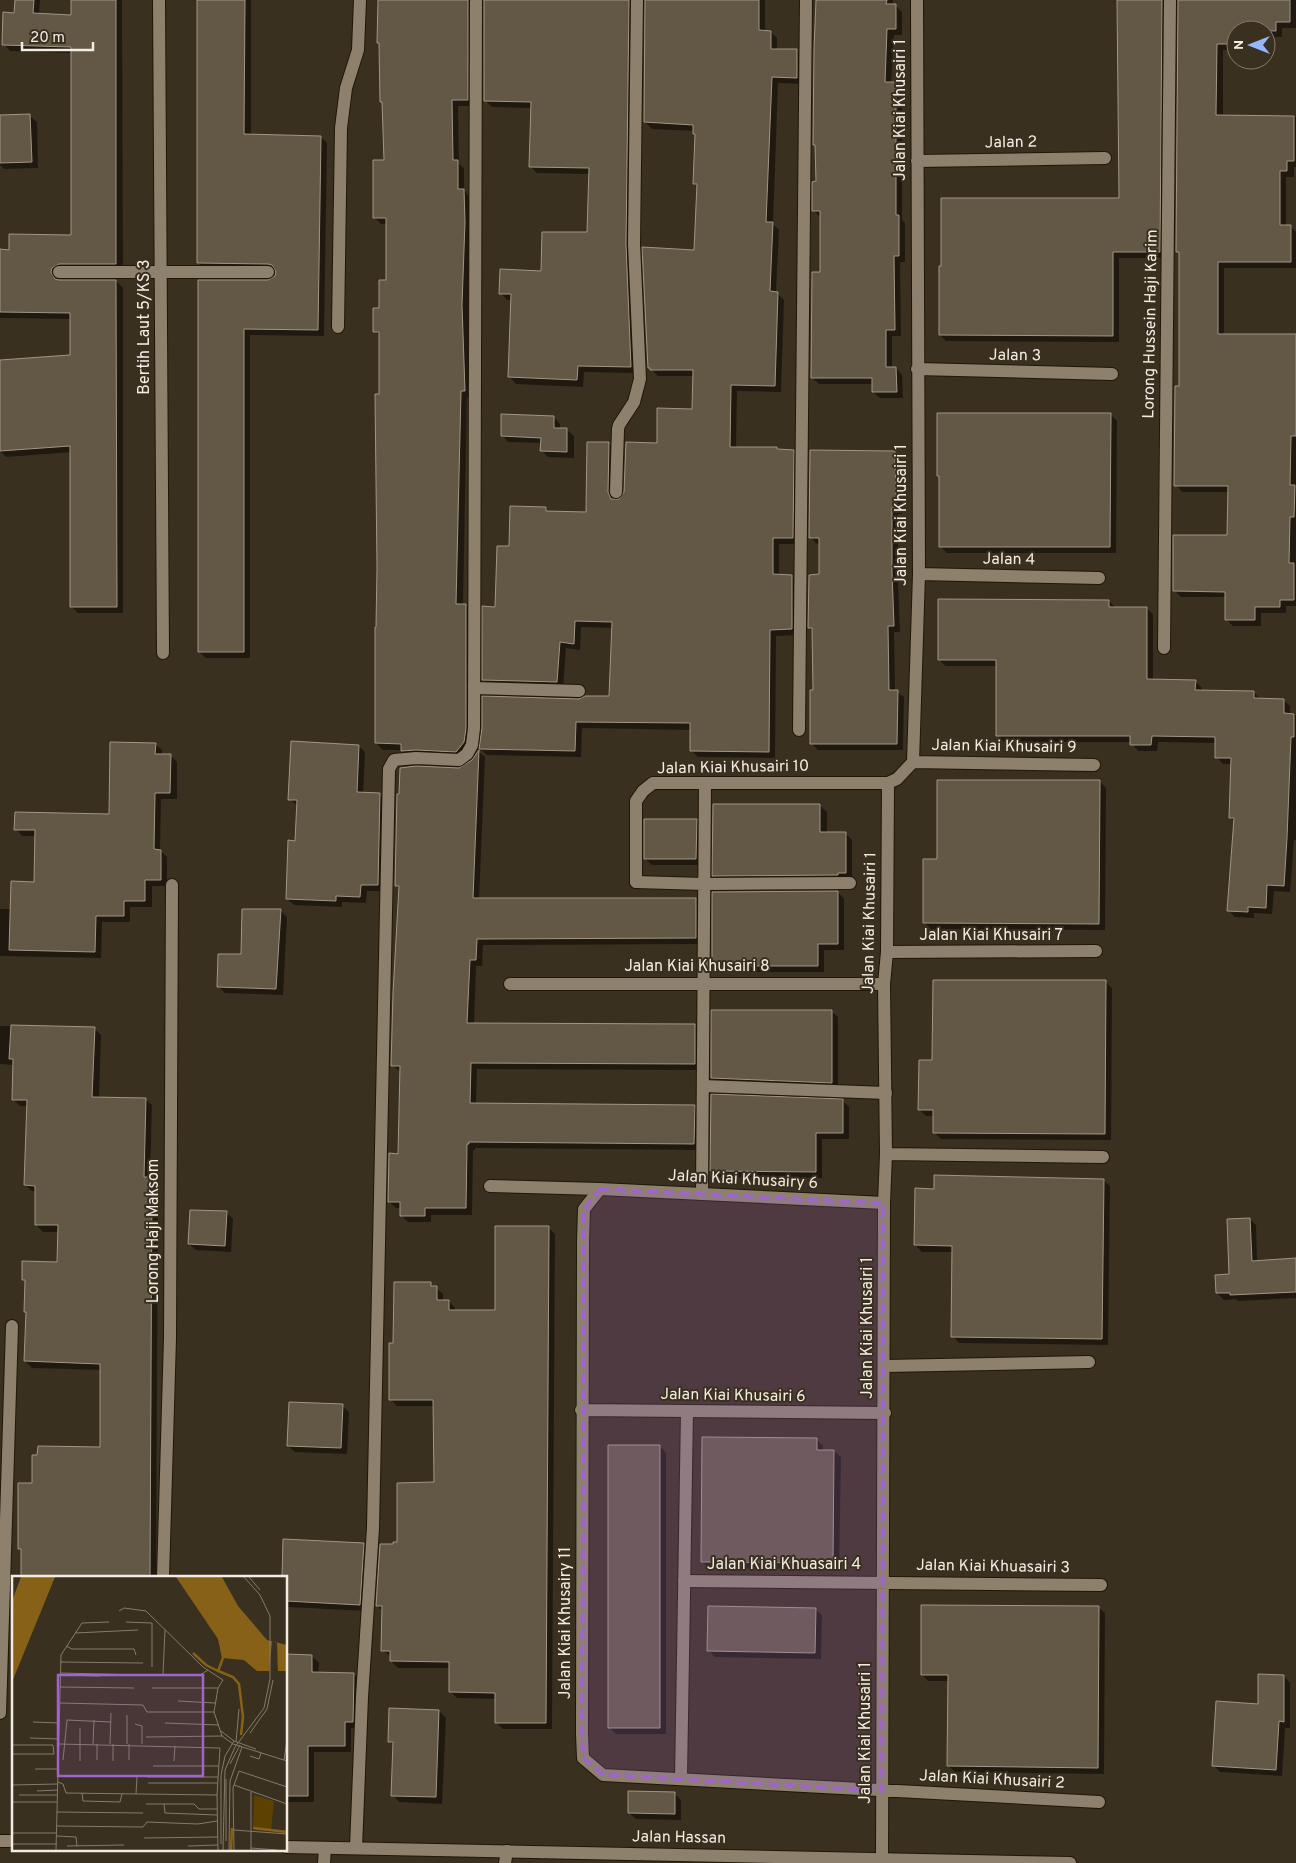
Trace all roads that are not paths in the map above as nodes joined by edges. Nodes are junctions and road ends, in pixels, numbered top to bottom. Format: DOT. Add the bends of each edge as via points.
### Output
graph roads {
  1 [pos="159,0"];
  2 [pos="360,0"];
  3 [pos="476,0"];
  4 [pos="637,0"];
  5 [pos="806,0"];
  6 [pos="917,0"];
  7 [pos="1170,0"];
  8 [pos="1105,158"];
  9 [pos="918,161"];
  10 [pos="59,272"];
  11 [pos="161,272"];
  12 [pos="268,272"];
  13 [pos="338,327"];
  14 [pos="918,370"];
  15 [pos="1112,374"];
  16 [pos="616,492"];
  17 [pos="919,574"];
  18 [pos="1099,578"];
  19 [pos="1164,648"];
  20 [pos="163,653"];
  21 [pos="474,688"];
  22 [pos="579,691"];
  23 [pos="799,730"];
  24 [pos="913,762"];
  25 [pos="1094,765"];
  26 [pos="705,783"];
  27 [pos="888,784"];
  28 [pos="850,883"];
  29 [pos="704,884"];
  30 [pos="172,885"];
  31 [pos="1096,951"];
  32 [pos="887,952"];
  33 [pos="510,984"];
  34 [pos="703,984"];
  35 [pos="884,984"];
  36 [pos="703,1086"];
  37 [pos="886,1092"];
  38 [pos="886,1154"];
  39 [pos="1103,1157"];
  40 [pos="490,1186"];
  41 [pos="600,1189"];
  42 [pos="702,1194"];
  43 [pos="884,1203"];
  44 [pos="12,1326"];
  45 [pos="1089,1362"];
  46 [pos="885,1366"];
  47 [pos="582,1410"];
  48 [pos="687,1411"];
  49 [pos="885,1413"];
  50 [pos="164,1576"];
  51 [pos="684,1581"];
  52 [pos="883,1582"];
  53 [pos="1101,1585"];
  54 [pos="0,1714"];
  55 [pos="681,1779"];
  56 [pos="882,1791"];
  57 [pos="1099,1802"];
  58 [pos="288,1847"];
  59 [pos="325,1848"];
  60 [pos="356,1848"];
  61 [pos="506,1857"];
  62 [pos="621,1858"];
  63 [pos="882,1858"];
  64 [pos="823,1860"];
  65 [pos="1021,1862"];
  66 [pos="324,1863"];
  67 [pos="1070,1863"];
  1 -- 11 [label="street, Bertih Laut 5/KS 3"];
  2 -- 13 [label="street" via="358,50 342,111"];
  3 -- 21 [label="street"];
  4 -- 16 [label="street" via="634,244 640,379 634,402 619,424"];
  5 -- 23 [label="street"];
  6 -- 9 [label="street, Jalan Kiai Khusairi 1"];
  7 -- 19 [label="street, Lorong Hussein Haji Karim"];
  8 -- 9 [label="street, Jalan 2"];
  9 -- 14 [label="street, Jalan Kiai Khusairi 1"];
  10 -- 11 [label="street"];
  11 -- 12 [label="street"];
  11 -- 20 [label="street, Bertih Laut 5/KS 3"];
  14 -- 15 [label="street, Jalan 3"];
  14 -- 17 [label="street, Jalan Kiai Khusairi 1"];
  17 -- 18 [label="street, Jalan 4"];
  17 -- 24 [label="street, Jalan Kiai Khusairi 1"];
  21 -- 22 [label="street"];
  21 -- 60 [label="street" via="472,745 467,754 460,760 394,760 389,769 373,1528"];
  24 -- 25 [label="street, Jalan Kiai Khusairi 9"];
  24 -- 27 [label="street" via="898,779"];
  26 -- 27 [label="street, Jalan Kiai Khusairi 10"];
  26 -- 29 [label="street"];
  26 -- 29 [label="street, Jalan Kiai Khusairi 10" via="654,783 636,801 636,882"];
  27 -- 32 [label="street, Jalan Kiai Khusairi 1"];
  28 -- 29 [label="street"];
  29 -- 34 [label="street"];
  30 -- 50 [label="street, Lorong Haji Maksom" via="170,1328"];
  31 -- 32 [label="street, Jalan Kiai Khusairi 7"];
  32 -- 35 [label="street, Jalan Kiai Khusairi 1"];
  33 -- 34 [label="street, Jalan Kiai Khusairi 8"];
  34 -- 35 [label="street, Jalan Kiai Khusairi 8"];
  34 -- 36 [label="street"];
  35 -- 37 [label="street, Jalan Kiai Khusairi 1"];
  36 -- 37 [label="street"];
  36 -- 42 [label="street"];
  37 -- 38 [label="street, Jalan Kiai Khusairi 1"];
  38 -- 39 [label="street"];
  38 -- 43 [label="street, Jalan Kiai Khusairi 1"];
  40 -- 41 [label="street"];
  41 -- 42 [label="street, Jalan Kiai Khusairy 6"];
  41 -- 47 [label="street, Jalan Kiai Khusairy 11" via="584,1209"];
  42 -- 43 [label="street, Jalan Kiai Khusairy 6"];
  43 -- 46 [label="street, Jalan Kiai Khusairi 1"];
  44 -- 54 [label="street"];
  45 -- 46 [label="street"];
  46 -- 49 [label="street, Jalan Kiai Khusairi 1"];
  47 -- 48 [label="street, Jalan Kiai Khusairi 6"];
  47 -- 55 [label="street, Jalan Kiai Khusairy 11" via="584,1758 603,1775"];
  48 -- 49 [label="street, Jalan Kiai Khusairi 6"];
  48 -- 51 [label="street"];
  49 -- 52 [label="street, Jalan Kiai Khusairi 1"];
  51 -- 52 [label="street, Jalan Kiai Khuasairi 4"];
  51 -- 55 [label="street"];
  52 -- 53 [label="street, Jalan Kiai Khuasairi 3"];
  52 -- 56 [label="street, Jalan Kiai Khusairi 1"];
  55 -- 56 [label="street, Jalan Kiai Khusairy 11"];
  56 -- 57 [label="street, Jalan Kiai Khusairi 2"];
  56 -- 63 [label="street, Jalan Kiai Khusairi 1"];
  58 -- 59 [label="street, Jalan Hassan"];
  59 -- 60 [label="street, Jalan Hassan"];
  59 -- 66 [label="street"];
  60 -- 61 [label="street, Jalan Hassan"];
  61 -- 62 [label="street, Jalan Hassan"];
  62 -- 64 [label="street, Jalan Hassan"];
  63 -- 64 [label="street, Jalan Hassan"];
  63 -- 65 [label="street, Jalan Hassan"];
  65 -- 67 [label="street, Jalan Hassan"];
}
